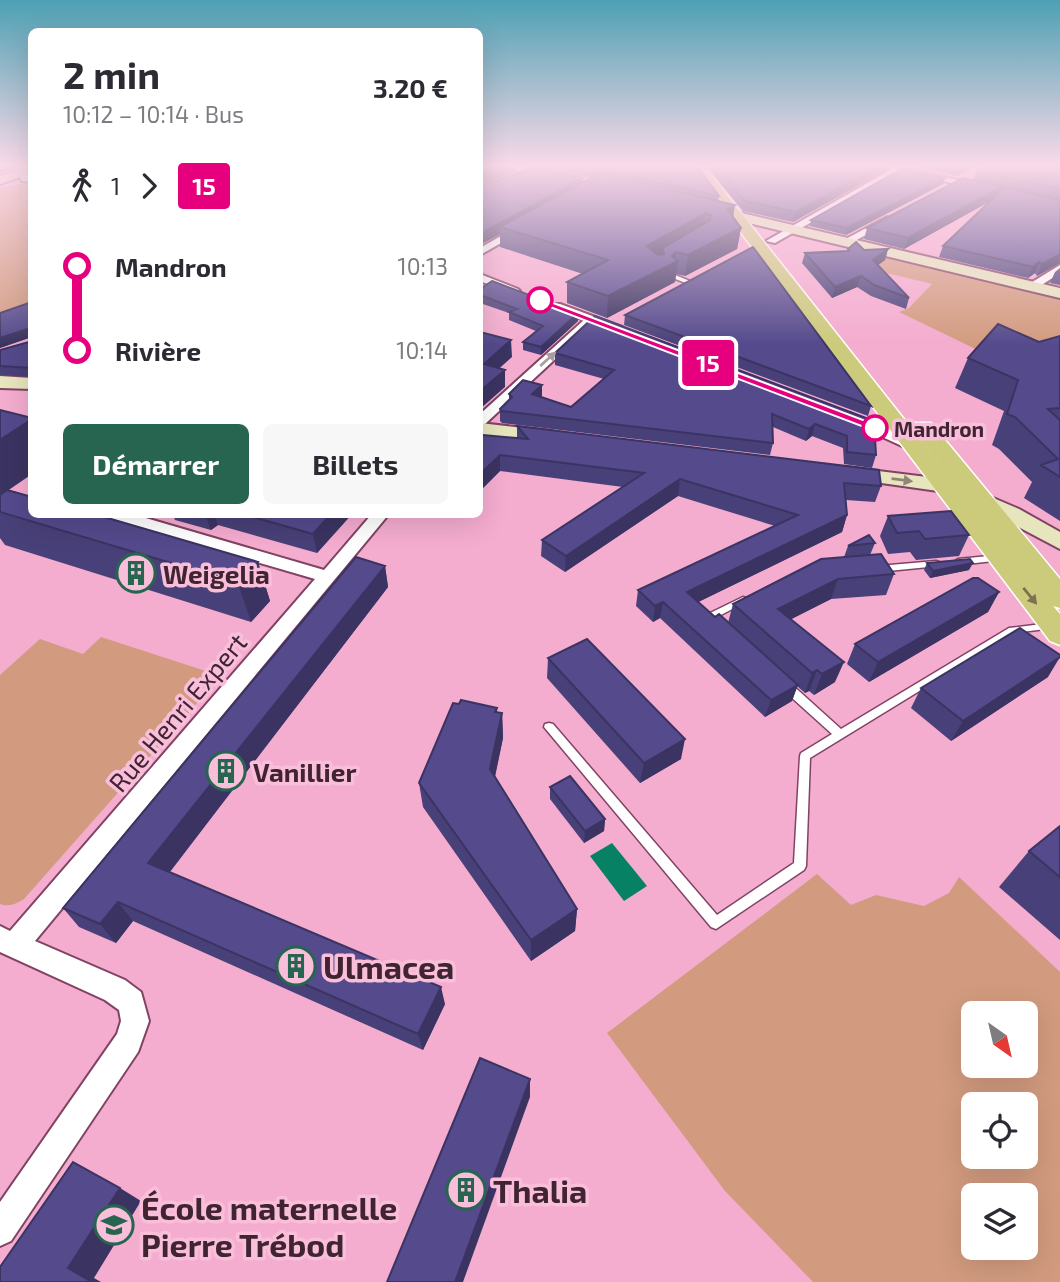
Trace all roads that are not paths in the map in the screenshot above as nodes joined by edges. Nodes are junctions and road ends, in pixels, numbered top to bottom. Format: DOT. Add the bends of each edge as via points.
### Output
graph roads {
  1 [pos="527,225"];
  2 [pos="746,225"];
  3 [pos="770,225"];
  4 [pos="800,225"];
  5 [pos="878,225"];
  6 [pos="793,229"];
  7 [pos="847,241"];
  8 [pos="759,246"];
  9 [pos="483,250"];
  10 [pos="1060,268"];
  11 [pos="700,275"];
  12 [pos="483,278"];
  13 [pos="680,282"];
  14 [pos="1033,286"];
  15 [pos="1060,293"];
  16 [pos="625,316"];
  17 [pos="592,319"];
  18 [pos="609,325"];
  19 [pos="632,333"];
  20 [pos="0,382"];
  21 [pos="28,384"];
  22 [pos="887,411"];
  23 [pos="835,412"];
  24 [pos="483,418"];
  25 [pos="861,421"];
  26 [pos="483,429"];
  27 [pos="574,440"];
  28 [pos="914,445"];
  29 [pos="824,471"];
  30 [pos="952,479"];
  31 [pos="986,503"];
  32 [pos="126,518"];
  33 [pos="378,518"];
  34 [pos="1058,540"];
  35 [pos="999,558"];
  36 [pos="871,569"];
  37 [pos="328,577"];
  38 [pos="755,594"];
  39 [pos="1060,598"];
  40 [pos="719,626"];
  41 [pos="1057,630"];
  42 [pos="780,680"];
  43 [pos="549,727"];
  44 [pos="840,734"];
  45 [pos="7,942"];
  46 [pos="0,1230"];
  1 -- 9 [label="street"];
  2 -- 8 [label="main road"];
  3 -- 6 [label="street"];
  4 -- 6 [label="street"];
  5 -- 7 [label="street"];
  6 -- 7 [label="street"];
  6 -- 8 [label="street"];
  7 -- 14 [label="street"];
  8 -- 22 [label="main road"];
  8 -- 30 [label="main road" via="845,336"];
  10 -- 14 [label="street"];
  11 -- 13 [label="street"];
  12 -- 17 [label="street"];
  14 -- 15 [label="street"];
  16 -- 18 [label="street"];
  17 -- 18 [label="street"];
  24 -- 17 [label="street, one-way"];
  18 -- 19 [label="street"];
  20 -- 21 [label="street"];
  22 -- 25 [label="street" via="880,422"];
  22 -- 28 [label="main road"];
  23 -- 25 [label="street"];
  25 -- 28 [label="street"];
  26 -- 27 [label="street"];
  28 -- 30 [label="main road"];
  29 -- 30 [label="street, one-way"];
  30 -- 31 [label="main road"];
  30 -- 34 [label="street" via="1007,503"];
  30 -- 35 [label="main road"];
  31 -- 34 [label="street"];
  31 -- 39 [label="main road"];
  32 -- 37 [label="street"];
  33 -- 37 [label="street, Rue Henri Expert"];
  35 -- 36 [label="lane"];
  35 -- 41 [label="main road, one-way"];
  37 -- 45 [label="street, Rue Henri Expert"];
  38 -- 40 [label="lane" via="709,617"];
  41 -- 44 [label="lane" via="1012,630"];
  42 -- 44 [label="lane"];
  43 -- 44 [label="lane" via="716,923 800,866 805,756"];
  45 -- 46 [label="street" via="115,990 131,1002 135,1021 128,1042"];
}
